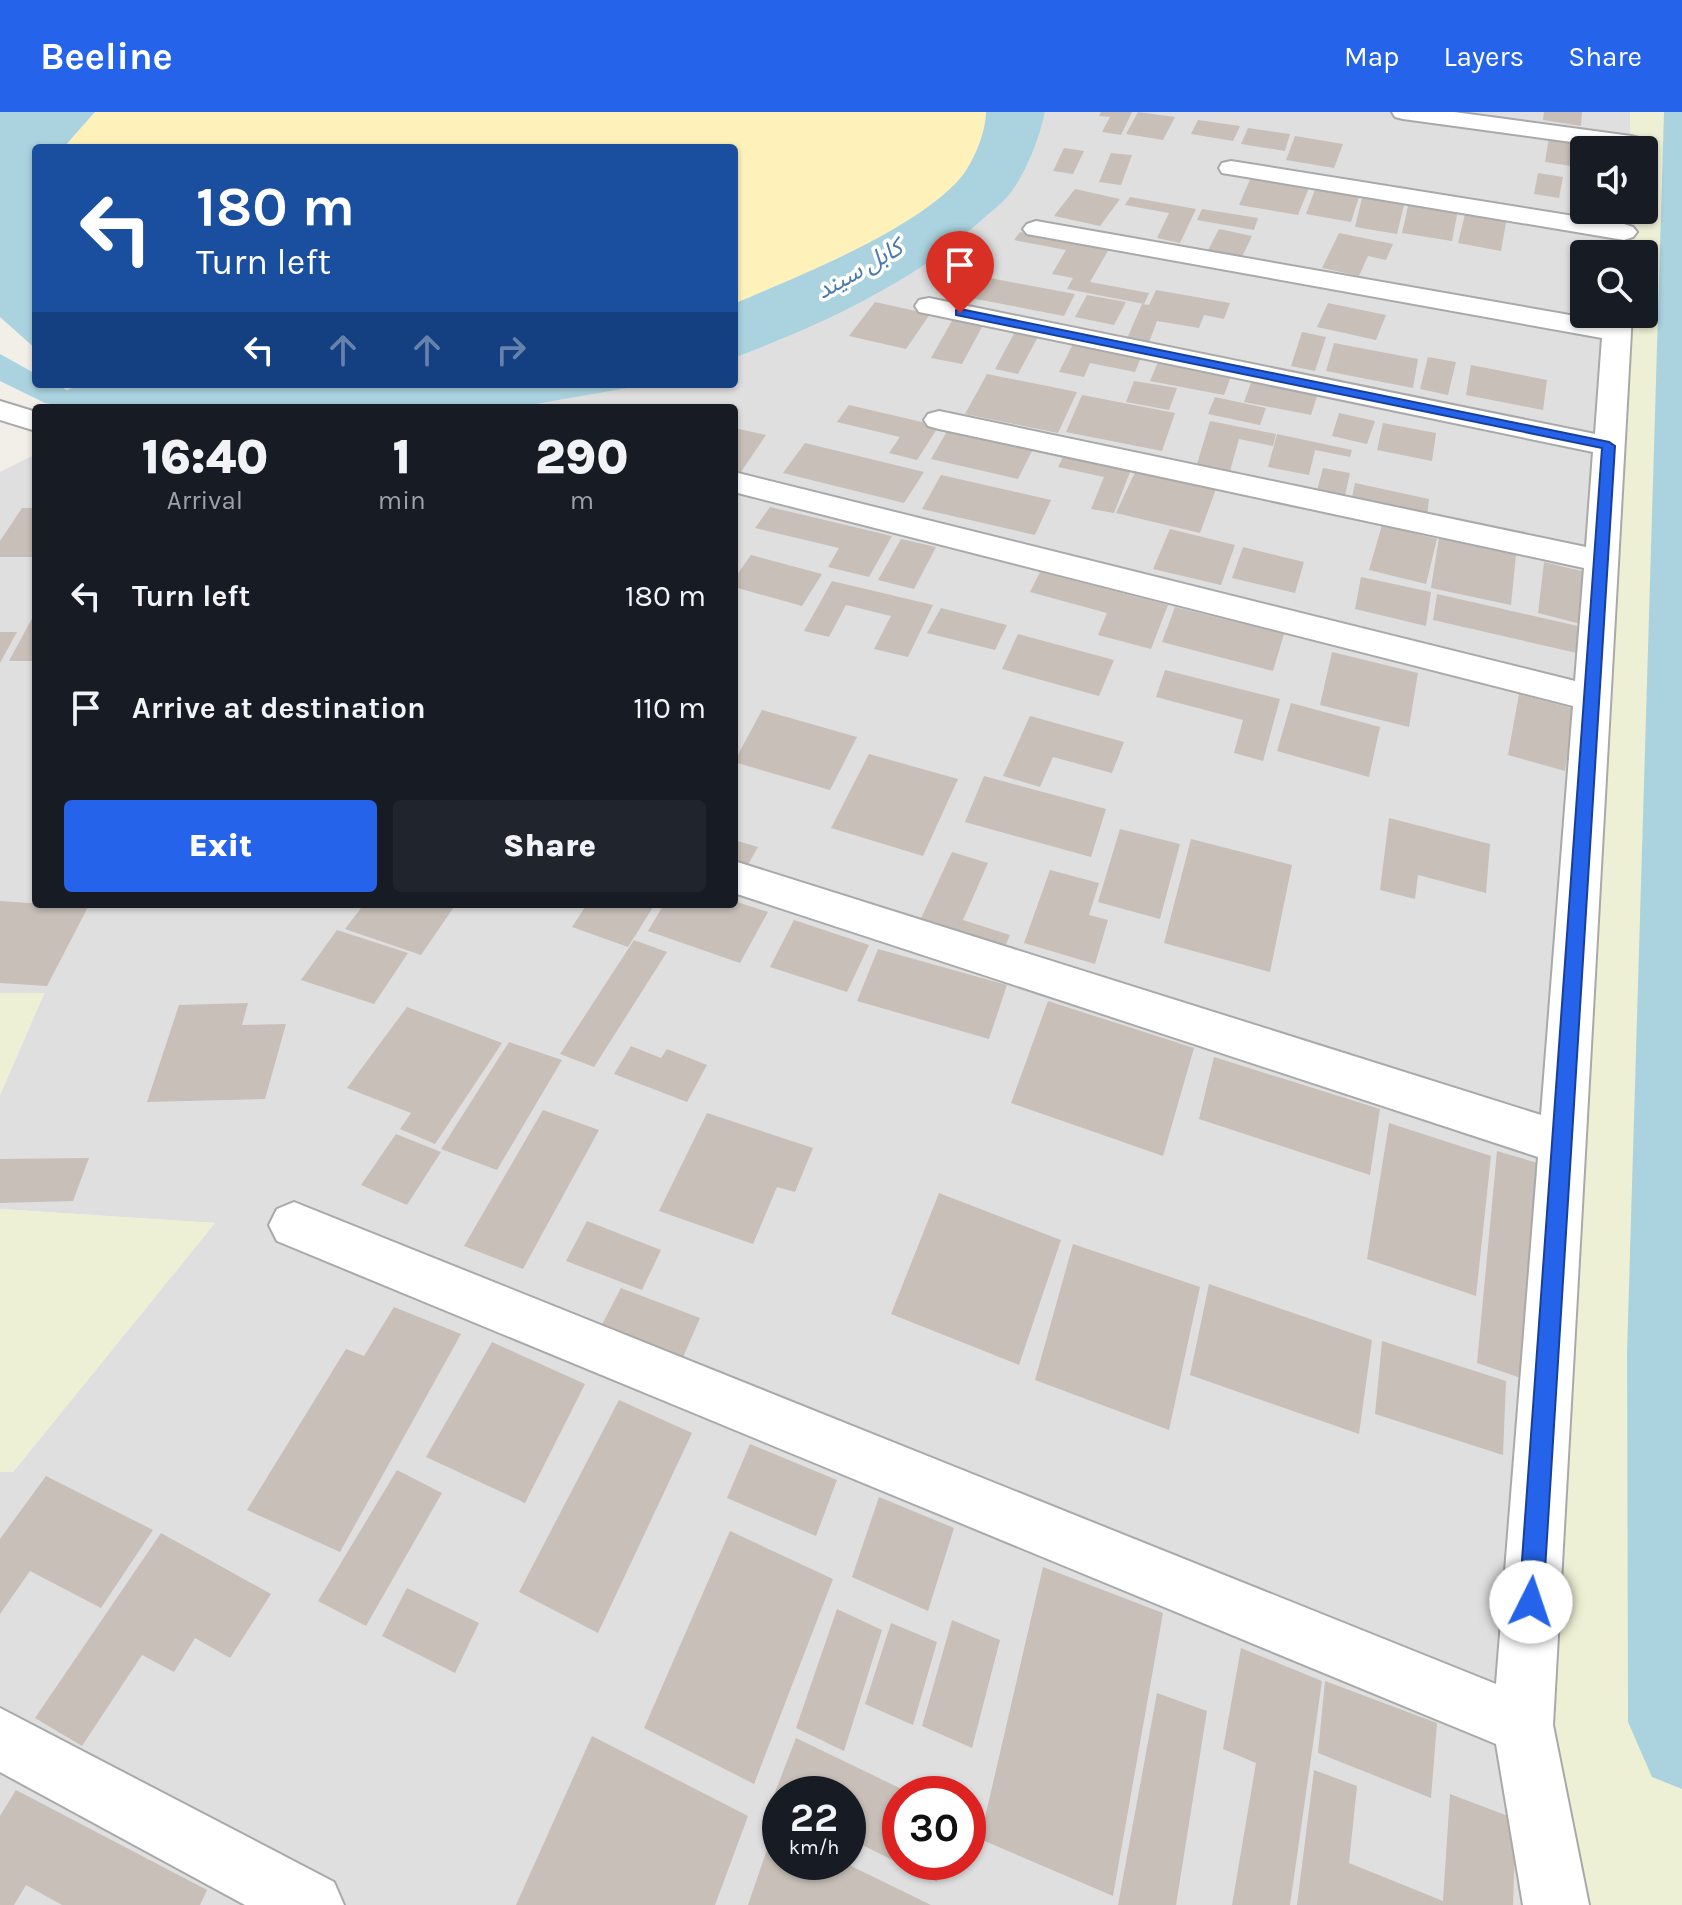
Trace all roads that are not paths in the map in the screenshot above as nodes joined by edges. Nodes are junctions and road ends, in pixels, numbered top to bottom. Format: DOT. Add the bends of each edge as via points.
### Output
graph roads {
  1 [pos="1403,112"];
  2 [pos="1630,112"];
  3 [pos="1630,136"];
  4 [pos="1570,137"];
  5 [pos="1231,168"];
  6 [pos="1036,229"];
  7 [pos="1624,232"];
  8 [pos="929,306"];
  9 [pos="1570,315"];
  10 [pos="1618,328"];
  11 [pos="0,410"];
  12 [pos="939,420"];
  13 [pos="32,421"];
  14 [pos="1609,446"];
  15 [pos="738,483"];
  16 [pos="1602,561"];
  17 [pos="1592,698"];
  18 [pos="738,878"];
  19 [pos="1564,1144"];
  20 [pos="294,1225"];
  21 [pos="1523,1725"];
  22 [pos="0,1739"];
  23 [pos="311,1905"];
  24 [pos="1556,1905"];
  1 -- 4 [label="street"];
  2 -- 3 [label="street"];
  5 -- 7 [label="street"];
  6 -- 9 [label="street"];
  8 -- 14 [label="street"];
  10 -- 14 [label="street"];
  11 -- 13 [label="street"];
  12 -- 16 [label="street"];
  14 -- 16 [label="street"];
  15 -- 17 [label="street"];
  16 -- 17 [label="street"];
  17 -- 19 [label="street"];
  18 -- 19 [label="street"];
  19 -- 21 [label="street"];
  20 -- 21 [label="street"];
  21 -- 24 [label="street"];
  22 -- 23 [label="street"];
}
